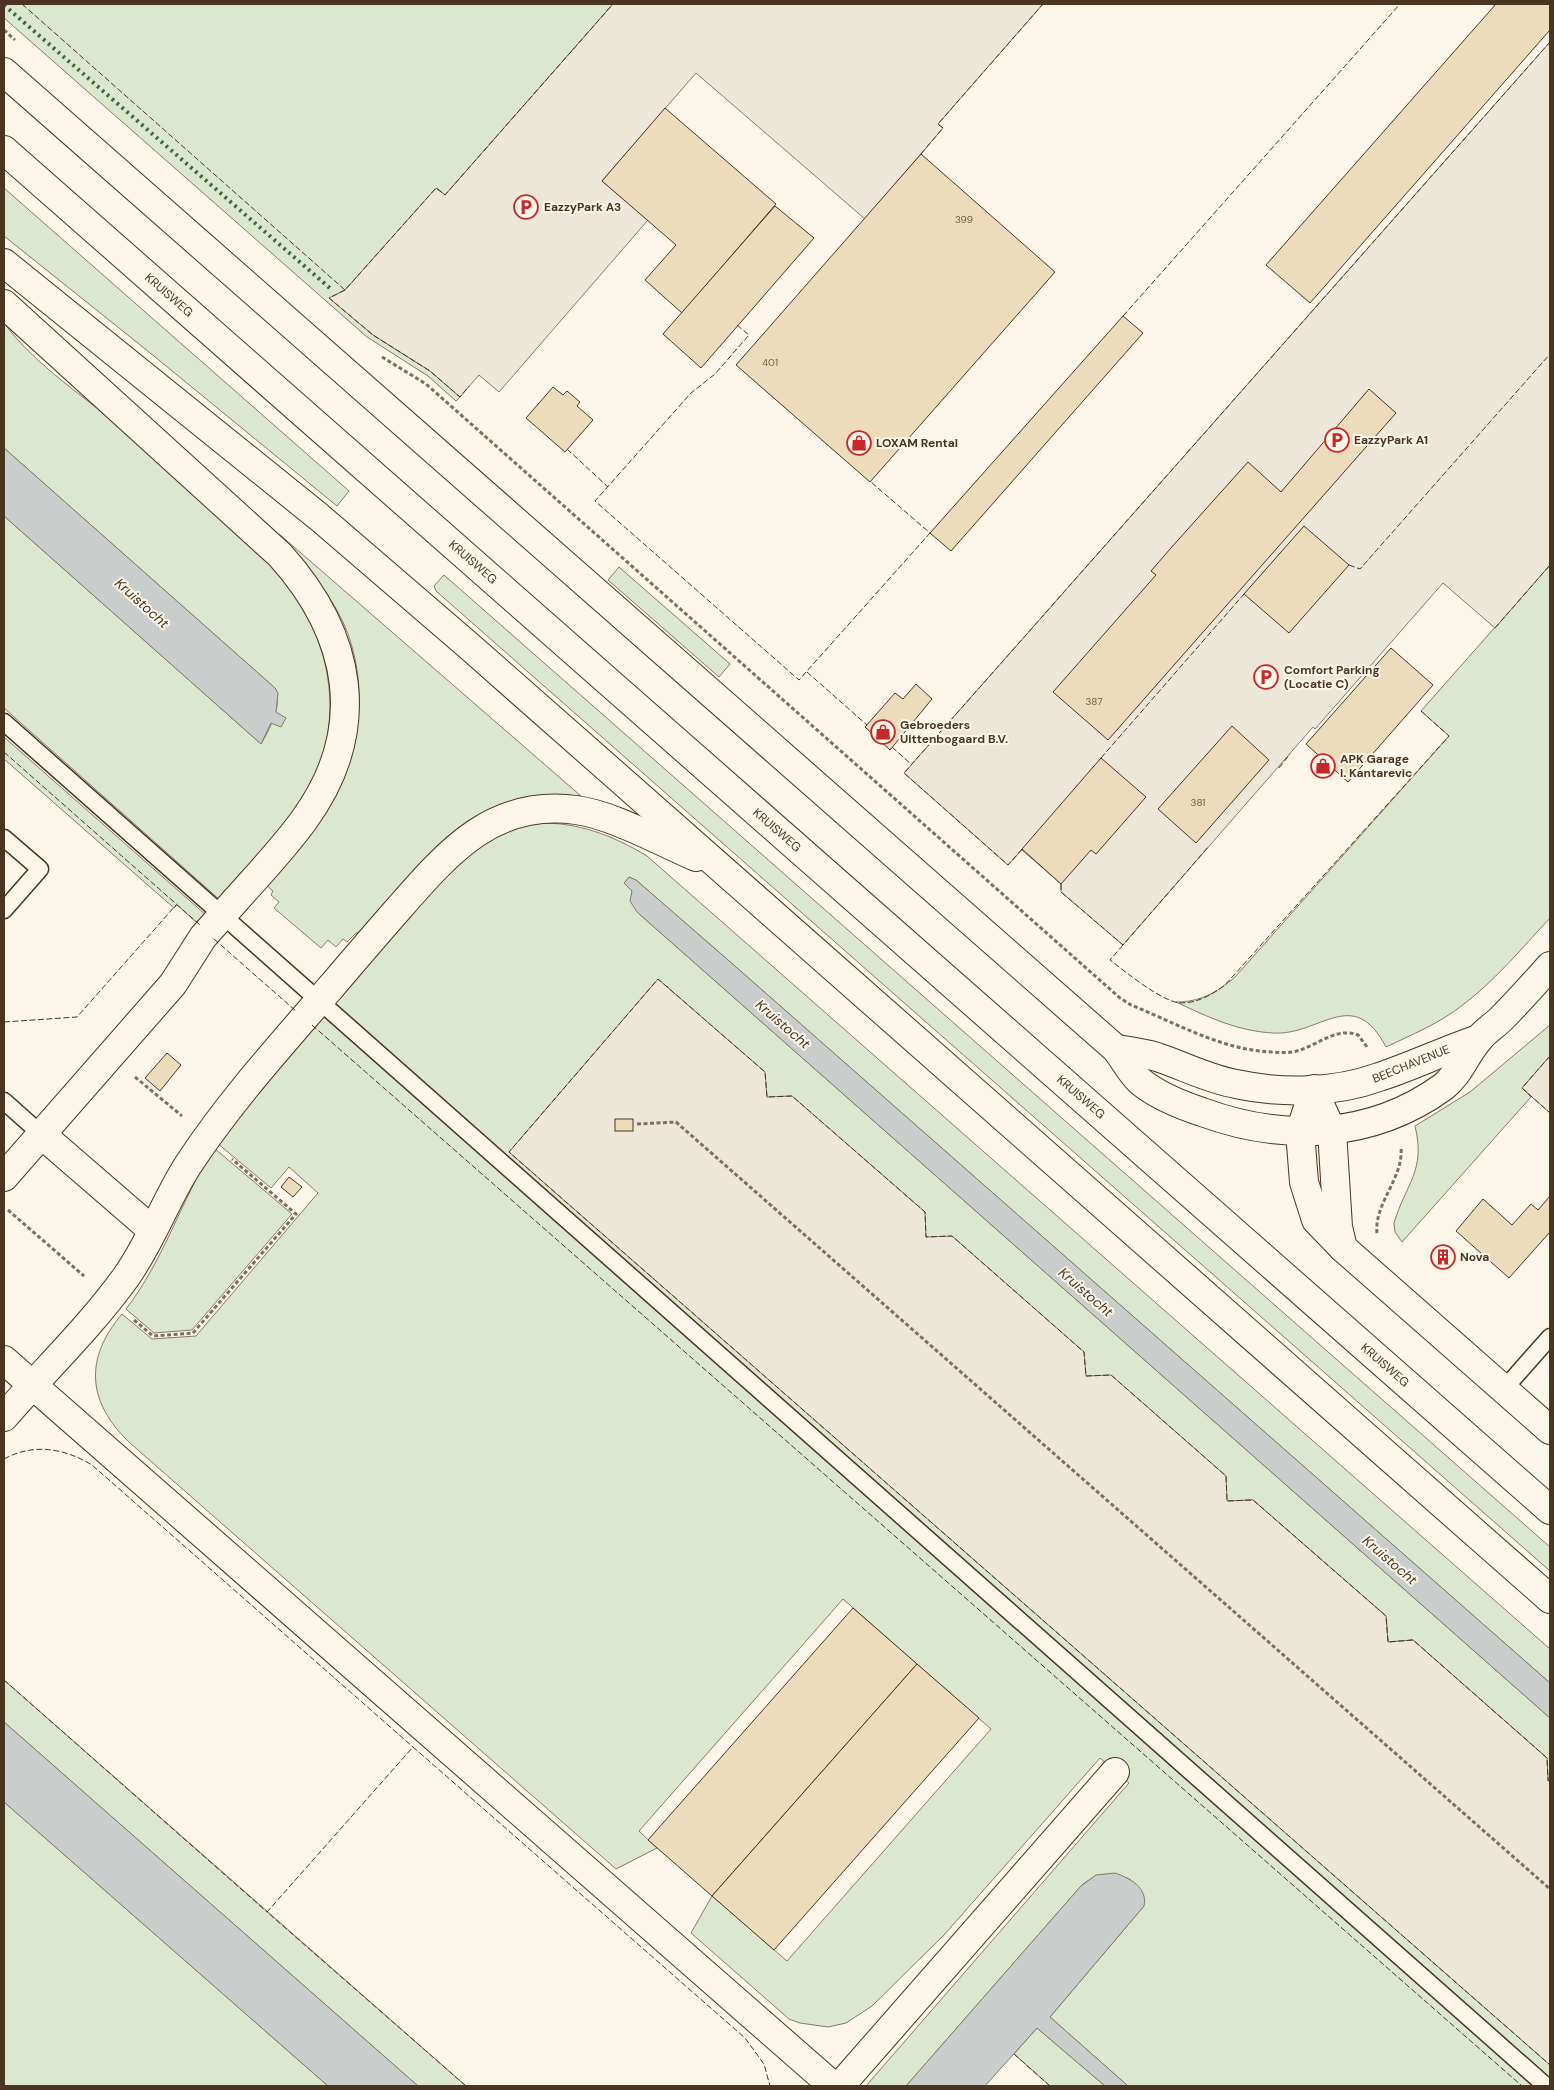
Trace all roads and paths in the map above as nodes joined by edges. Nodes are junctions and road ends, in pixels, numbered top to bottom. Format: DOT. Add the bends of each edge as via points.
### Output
graph roads {
  1 [pos="4,72"];
  2 [pos="4,150"];
  3 [pos="4,263"];
  4 [pos="4,304"];
  5 [pos="456,411"];
  6 [pos="4,722"];
  7 [pos="4,838"];
  8 [pos="718,866"];
  9 [pos="228,908"];
  10 [pos="4,910"];
  11 [pos="1550,966"];
  12 [pos="324,994"];
  13 [pos="1479,1039"];
  14 [pos="1116,1049"];
  15 [pos="1378,1078"];
  16 [pos="1314,1089"];
  17 [pos="4,1101"];
  18 [pos="1392,1116"];
  19 [pos="637,1124"];
  20 [pos="1332,1131"];
  21 [pos="1300,1132"];
  22 [pos="41,1134"];
  23 [pos="4,1177"];
  24 [pos="152,1230"];
  25 [pos="1377,1238"];
  26 [pos="1343,1248"];
  27 [pos="1550,1337"];
  28 [pos="4,1360"];
  29 [pos="33,1384"];
  30 [pos="1504,1389"];
  31 [pos="4,1417"];
  32 [pos="1550,1430"];
  33 [pos="1550,1510"];
  34 [pos="1550,1599"];
  35 [pos="1115,1772"];
  36 [pos="1550,1889"];
  37 [pos="833,2086"];
  38 [pos="840,2086"];
  39 [pos="1546,2086"];
  1 -- 14 [label="main road"];
  2 -- 33 [label="main road, KRUISWEG"];
  3 -- 8 [label="main road" via="319,517"];
  4 -- 9 [label="main road" via="280,555 310,592 334,640 343,671 345,713 334,765 304,819"];
  5 -- 15 [label="path" via="1120,998 1215,1040 1262,1051 1299,1051 1335,1034 1351,1032 1364,1040"];
  6 -- 9 [label="lane"];
  7 -- 10 [label="lane" via="40,869"];
  8 -- 12 [label="main road" via="627,826 586,812 545,809 502,818 467,838 442,860"];
  8 -- 34 [label="main road"];
  9 -- 12 [label="lane"];
  9 -- 22 [label="main road" via="203,937 173,984"];
  11 -- 13 [label="main road, BEECHAVENUE"];
  12 -- 24 [label="main road" via="270,1056 207,1137"];
  12 -- 39 [label="lane"];
  13 -- 15 [label="main road, BEECHAVENUE" via="1443,1050"];
  13 -- 18 [label="main road, BEECHAVENUE" via="1454,1078"];
  14 -- 16 [label="main road" via="1156,1057 1200,1075 1242,1086"];
  14 -- 21 [label="main road" via="1140,1081 1176,1102 1233,1122"];
  15 -- 16 [label="main road, BEECHAVENUE"];
  16 -- 20 [label="main road"];
  16 -- 21 [label="main road"];
  17 -- 22 [label="lane"];
  18 -- 20 [label="main road, BEECHAVENUE" via="1363,1126"];
  18 -- 25 [label="path" via="1402,1156 1376,1222"];
  19 -- 36 [label="path" via="676,1122"];
  20 -- 21 [label="main road, BEECHAVENUE"];
  20 -- 26 [label="main road" via="1338,1227"];
  21 -- 26 [label="main road" via="1304,1182 1313,1214 1320,1226"];
  22 -- 23 [label="main road"];
  22 -- 24 [label="main road"];
  24 -- 29 [label="main road" via="120,1285"];
  26 -- 30 [label="main road"];
  27 -- 30 [label="lane"];
  28 -- 29 [label="main road"];
  29 -- 31 [label="main road"];
  29 -- 37 [label="main road"];
  30 -- 32 [label="main road"];
  35 -- 38 [label="main road"];
}
